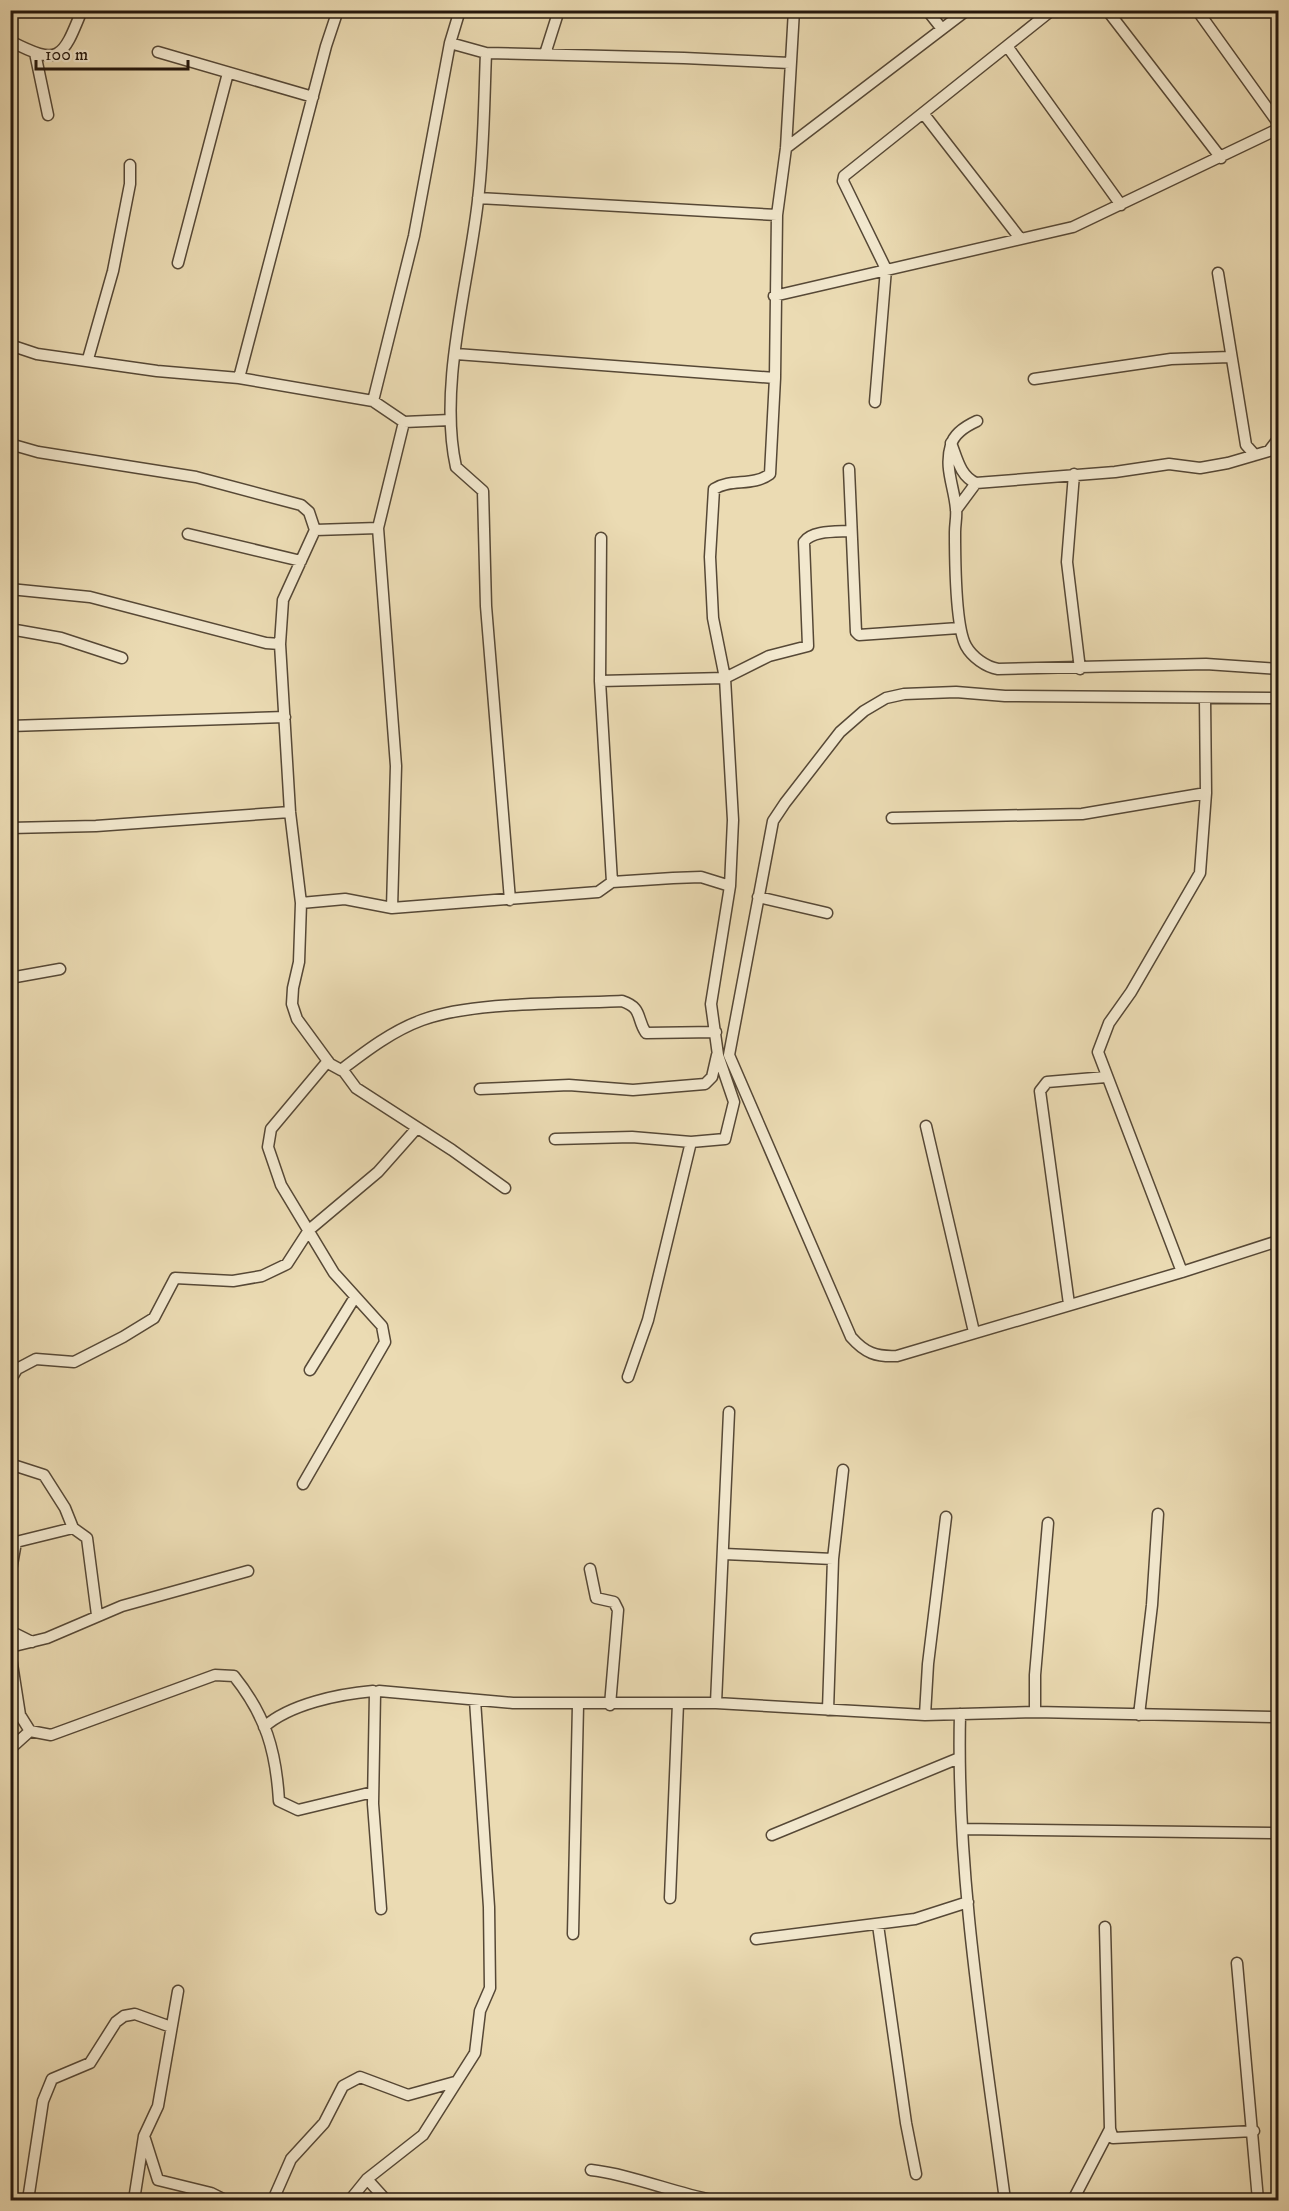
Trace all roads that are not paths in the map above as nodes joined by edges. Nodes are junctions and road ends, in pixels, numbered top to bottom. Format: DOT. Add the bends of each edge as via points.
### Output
graph roads {
  1 [pos="82,10"];
  2 [pos="338,10"];
  3 [pos="460,10"];
  4 [pos="559,10"];
  5 [pos="794,10"];
  6 [pos="927,10"];
  7 [pos="967,10"];
  8 [pos="1052,10"];
  9 [pos="1107,10"];
  10 [pos="1197,10"];
  11 [pos="942,29"];
  12 [pos="10,41"];
  13 [pos="450,43"];
  14 [pos="1007,46"];
  15 [pos="158,52"];
  16 [pos="35,53"];
  17 [pos="486,53"];
  18 [pos="545,54"];
  19 [pos="790,63"];
  20 [pos="228,73"];
  21 [pos="313,97"];
  22 [pos="923,113"];
  23 [pos="48,115"];
  24 [pos="1278,123"];
  25 [pos="1278,129"];
  26 [pos="786,148"];
  27 [pos="1221,158"];
  28 [pos="130,165"];
  29 [pos="478,198"];
  30 [pos="1121,205"];
  31 [pos="777,215"];
  32 [pos="1019,237"];
  33 [pos="178,263"];
  34 [pos="886,269"];
  35 [pos="1218,273"];
  36 [pos="774,296"];
  37 [pos="10,345"];
  38 [pos="456,354"];
  39 [pos="1230,357"];
  40 [pos="88,359"];
  41 [pos="239,378"];
  42 [pos="775,378"];
  43 [pos="1034,379"];
  44 [pos="373,401"];
  45 [pos="875,402"];
  46 [pos="450,420"];
  47 [pos="976,421"];
  48 [pos="404,422"];
  49 [pos="1278,439"];
  50 [pos="951,443"];
  51 [pos="10,444"];
  52 [pos="1255,455"];
  53 [pos="849,469"];
  54 [pos="1074,474"];
  55 [pos="976,483"];
  56 [pos="956,510"];
  57 [pos="378,528"];
  58 [pos="315,530"];
  59 [pos="851,531"];
  60 [pos="188,534"];
  61 [pos="601,538"];
  62 [pos="301,561"];
  63 [pos="10,589"];
  64 [pos="959,628"];
  65 [pos="10,629"];
  66 [pos="280,644"];
  67 [pos="122,658"];
  68 [pos="1080,669"];
  69 [pos="1278,669"];
  70 [pos="725,678"];
  71 [pos="600,681"];
  72 [pos="1205,698"];
  73 [pos="1278,698"];
  74 [pos="285,717"];
  75 [pos="10,726"];
  76 [pos="1206,793"];
  77 [pos="291,812"];
  78 [pos="892,818"];
  79 [pos="10,828"];
  80 [pos="612,882"];
  81 [pos="730,886"];
  82 [pos="758,897"];
  83 [pos="510,900"];
  84 [pos="301,903"];
  85 [pos="392,908"];
  86 [pos="827,913"];
  87 [pos="60,969"];
  88 [pos="10,978"];
  89 [pos="716,1032"];
  90 [pos="718,1055"];
  91 [pos="327,1061"];
  92 [pos="342,1069"];
  93 [pos="1106,1077"];
  94 [pos="480,1089"];
  95 [pos="926,1126"];
  96 [pos="417,1128"];
  97 [pos="555,1139"];
  98 [pos="691,1142"];
  99 [pos="505,1188"];
  100 [pos="309,1230"];
  101 [pos="1278,1240"];
  102 [pos="1182,1272"];
  103 [pos="355,1296"];
  104 [pos="1069,1304"];
  105 [pos="974,1332"];
  106 [pos="14,1366"];
  107 [pos="310,1370"];
  108 [pos="628,1377"];
  109 [pos="10,1381"];
  110 [pos="729,1412"];
  111 [pos="10,1464"];
  112 [pos="843,1470"];
  113 [pos="303,1484"];
  114 [pos="1158,1514"];
  115 [pos="946,1517"];
  116 [pos="1048,1523"];
  117 [pos="73,1528"];
  118 [pos="724,1554"];
  119 [pos="833,1559"];
  120 [pos="590,1569"];
  121 [pos="248,1571"];
  122 [pos="10,1576"];
  123 [pos="97,1615"];
  124 [pos="10,1631"];
  125 [pos="32,1642"];
  126 [pos="10,1649"];
  127 [pos="375,1694"];
  128 [pos="475,1700"];
  129 [pos="678,1703"];
  130 [pos="716,1703"];
  131 [pos="578,1705"];
  132 [pos="610,1705"];
  133 [pos="828,1710"];
  134 [pos="1035,1712"];
  135 [pos="960,1714"];
  136 [pos="925,1715"];
  137 [pos="1139,1715"];
  138 [pos="1278,1717"];
  139 [pos="264,1727"];
  140 [pos="30,1731"];
  141 [pos="10,1749"];
  142 [pos="959,1758"];
  143 [pos="373,1792"];
  144 [pos="963,1829"];
  145 [pos="1278,1833"];
  146 [pos="772,1835"];
  147 [pos="670,1898"];
  148 [pos="968,1902"];
  149 [pos="381,1909"];
  150 [pos="878,1925"];
  151 [pos="1105,1927"];
  152 [pos="573,1934"];
  153 [pos="756,1939"];
  154 [pos="1237,1963"];
  155 [pos="178,1991"];
  156 [pos="171,2027"];
  157 [pos="455,2082"];
  158 [pos="1110,2129"];
  159 [pos="1254,2131"];
  160 [pos="144,2136"];
  161 [pos="591,2170"];
  162 [pos="916,2174"];
  163 [pos="367,2179"];
  164 [pos="28,2200"];
  165 [pos="134,2200"];
  166 [pos="225,2200"];
  167 [pos="273,2200"];
  168 [pos="350,2200"];
  169 [pos="386,2200"];
  170 [pos="712,2200"];
  171 [pos="1005,2200"];
  172 [pos="1073,2200"];
  173 [pos="1258,2200"];
  1 -- 16 [label="street" via="62,52 53,57"];
  2 -- 21 [label="street"];
  3 -- 13 [label="street"];
  4 -- 18 [label="street"];
  5 -- 19 [label="street"];
  6 -- 11 [label="street"];
  7 -- 11 [label="street"];
  8 -- 14 [label="street"];
  9 -- 27 [label="street"];
  10 -- 24 [label="street"];
  11 -- 26 [label="street"];
  12 -- 16 [label="street"];
  13 -- 17 [label="street"];
  13 -- 44 [label="street" via="414,236"];
  14 -- 22 [label="street"];
  14 -- 30 [label="street"];
  15 -- 20 [label="street"];
  16 -- 23 [label="street"];
  17 -- 18 [label="street"];
  17 -- 29 [label="street"];
  18 -- 19 [label="street"];
  19 -- 26 [label="street"];
  20 -- 21 [label="street"];
  20 -- 33 [label="street"];
  21 -- 41 [label="street"];
  22 -- 32 [label="street"];
  22 -- 34 [label="street" via="844,176"];
  25 -- 27 [label="street"];
  26 -- 31 [label="street"];
  27 -- 30 [label="street"];
  28 -- 40 [label="street" via="113,272"];
  29 -- 31 [label="street"];
  29 -- 38 [label="street"];
  30 -- 32 [label="street" via="1073,227"];
  31 -- 36 [label="street"];
  32 -- 34 [label="street"];
  34 -- 36 [label="street"];
  34 -- 45 [label="street"];
  35 -- 39 [label="street"];
  36 -- 42 [label="street"];
  37 -- 40 [label="street" via="37,354"];
  38 -- 42 [label="street"];
  38 -- 46 [label="street"];
  39 -- 43 [label="street" via="1171,359"];
  39 -- 52 [label="street" via="1246,445"];
  40 -- 41 [label="street" via="157,371"];
  41 -- 44 [label="street"];
  42 -- 70 [label="street" via="770,474 759,482 722,484 714,489 710,557 713,618"];
  44 -- 48 [label="street"];
  46 -- 48 [label="street"];
  46 -- 83 [label="street" via="456,467 483,490 486,606"];
  47 -- 50 [label="street"];
  48 -- 57 [label="street"];
  49 -- 52 [label="street" via="1269,451"];
  50 -- 55 [label="street" via="963,472"];
  50 -- 56 [label="street" via="947,466"];
  51 -- 58 [label="street" via="196,477 301,506 309,512"];
  52 -- 54 [label="street" via="1200,468 1169,464"];
  53 -- 59 [label="street"];
  54 -- 55 [label="street"];
  54 -- 68 [label="street" via="1067,562"];
  55 -- 56 [label="street"];
  56 -- 64 [label="street"];
  57 -- 58 [label="street"];
  57 -- 85 [label="street" via="396,766"];
  58 -- 62 [label="street"];
  59 -- 64 [label="street" via="859,635"];
  59 -- 70 [label="street" via="819,534 804,542 808,646 769,656"];
  60 -- 62 [label="street"];
  61 -- 71 [label="street"];
  62 -- 66 [label="street" via="283,600"];
  63 -- 66 [label="street" via="90,597"];
  64 -- 68 [label="street" via="966,647 989,668"];
  65 -- 67 [label="street" via="62,638"];
  66 -- 74 [label="street"];
  68 -- 69 [label="street" via="1206,664"];
  70 -- 71 [label="street"];
  70 -- 81 [label="street" via="733,820"];
  71 -- 80 [label="street"];
  72 -- 73 [label="street"];
  72 -- 76 [label="street"];
  72 -- 82 [label="street" via="956,692 886,698 840,732 773,821"];
  74 -- 75 [label="street"];
  74 -- 77 [label="street"];
  76 -- 78 [label="street" via="1082,814"];
  76 -- 93 [label="street" via="1200,873 1101,1039 1098,1052"];
  77 -- 79 [label="street"];
  77 -- 84 [label="street"];
  80 -- 81 [label="street" via="701,877"];
  80 -- 83 [label="street" via="598,892"];
  81 -- 89 [label="street" via="711,1004"];
  82 -- 86 [label="street"];
  82 -- 105 [label="street" via="729,1055 851,1337 869,1354 879,1357 897,1356"];
  83 -- 85 [label="street"];
  84 -- 85 [label="street" via="345,899"];
  84 -- 91 [label="street" via="299,962 292,1004 297,1019"];
  87 -- 88 [label="street"];
  89 -- 90 [label="street"];
  89 -- 92 [label="street" via="646,1033 638,1011 622,1001 488,1009 421,1020"];
  90 -- 94 [label="street" via="712,1077 705,1084 633,1090 569,1085"];
  90 -- 98 [label="street" via="734,1102 728,1134 725,1139"];
  91 -- 92 [label="street" via="335,1069"];
  91 -- 100 [label="street" via="271,1129 268,1147 281,1185"];
  92 -- 96 [label="street" via="356,1088"];
  93 -- 102 [label="street"];
  93 -- 104 [label="street" via="1047,1082 1040,1091"];
  95 -- 105 [label="street"];
  96 -- 99 [label="street"];
  96 -- 100 [label="street" via="378,1172"];
  97 -- 98 [label="street" via="632,1137"];
  98 -- 108 [label="street" via="648,1320"];
  100 -- 103 [label="street" via="334,1273"];
  100 -- 106 [label="street" via="287,1264 262,1276 233,1281 175,1278 154,1318 123,1337 74,1362 36,1359"];
  101 -- 102 [label="street"];
  102 -- 104 [label="street"];
  103 -- 107 [label="street"];
  103 -- 113 [label="street" via="382,1326 385,1342"];
  104 -- 105 [label="street"];
  106 -- 109 [label="street"];
  110 -- 118 [label="street"];
  111 -- 117 [label="street" via="44,1475"];
  112 -- 119 [label="street"];
  114 -- 137 [label="street"];
  115 -- 136 [label="street"];
  116 -- 134 [label="street"];
  117 -- 122 [label="street" via="16,1542"];
  117 -- 123 [label="street" via="87,1538"];
  118 -- 119 [label="street"];
  118 -- 130 [label="street"];
  119 -- 133 [label="street"];
  120 -- 132 [label="street" via="596,1598 614,1602 618,1610"];
  121 -- 123 [label="street"];
  123 -- 125 [label="street"];
  124 -- 125 [label="street"];
  125 -- 126 [label="street"];
  126 -- 140 [label="street" via="20,1715"];
  127 -- 128 [label="street" via="379,1691"];
  127 -- 139 [label="street" via="373,1691 334,1696 277,1715"];
  127 -- 143 [label="street"];
  128 -- 131 [label="street"];
  128 -- 157 [label="street" via="489,1907 489,1988 480,2011 475,2053"];
  129 -- 130 [label="street"];
  129 -- 132 [label="street"];
  129 -- 147 [label="street"];
  130 -- 133 [label="street"];
  131 -- 132 [label="street"];
  131 -- 152 [label="street"];
  133 -- 136 [label="street"];
  134 -- 135 [label="street"];
  134 -- 137 [label="street"];
  135 -- 136 [label="street"];
  135 -- 142 [label="street"];
  137 -- 138 [label="street"];
  139 -- 140 [label="street" via="249,1695 234,1676 215,1675 51,1735"];
  139 -- 143 [label="street" via="277,1762 279,1802 298,1810"];
  140 -- 141 [label="street"];
  142 -- 144 [label="street"];
  142 -- 146 [label="street"];
  143 -- 149 [label="street"];
  144 -- 145 [label="street"];
  144 -- 148 [label="street"];
  148 -- 150 [label="street"];
  148 -- 171 [label="street"];
  150 -- 153 [label="street"];
  150 -- 162 [label="street"];
  151 -- 158 [label="street"];
  154 -- 159 [label="street"];
  155 -- 156 [label="street"];
  156 -- 160 [label="street" via="158,2106"];
  156 -- 164 [label="street" via="135,2014 124,2016 90,2063 52,2079 43,2101"];
  157 -- 163 [label="street" via="423,2135"];
  157 -- 167 [label="street" via="408,2095 360,2077 343,2086 324,2123 291,2159"];
  158 -- 159 [label="street" via="1113,2138 1125,2140"];
  158 -- 172 [label="street"];
  159 -- 173 [label="street"];
  160 -- 165 [label="street"];
  160 -- 166 [label="street" via="158,2180"];
  161 -- 170 [label="street" via="620,2174"];
  163 -- 168 [label="street"];
  163 -- 169 [label="street"];
}
